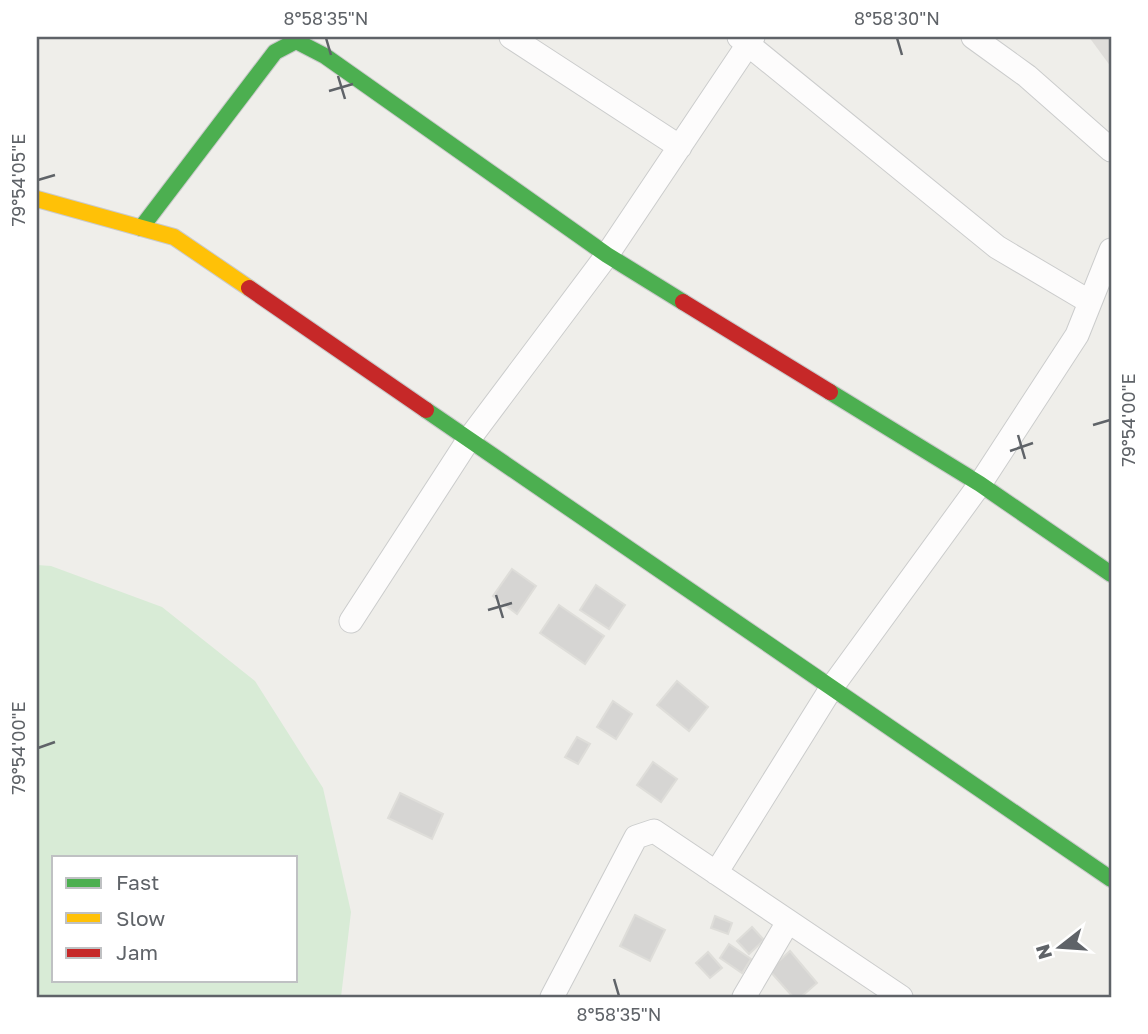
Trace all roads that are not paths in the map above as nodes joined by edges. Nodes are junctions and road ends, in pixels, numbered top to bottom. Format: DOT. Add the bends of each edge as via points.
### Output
graph roads {
  1 [pos="511,37"];
  2 [pos="972,37"];
  3 [pos="747,39"];
  4 [pos="321,44"];
  5 [pos="680,147"];
  6 [pos="1111,150"];
  7 [pos="37,199"];
  8 [pos="141,228"];
  9 [pos="1111,250"];
  10 [pos="607,255"];
  11 [pos="1090,302"];
  12 [pos="469,439"];
  13 [pos="980,484"];
  14 [pos="1111,574"];
  15 [pos="351,621"];
  16 [pos="832,687"];
  17 [pos="716,873"];
  18 [pos="1111,879"];
  19 [pos="788,922"];
  20 [pos="552,997"];
  21 [pos="744,997"];
  22 [pos="901,997"];
  1 -- 5 [label="street"];
  2 -- 6 [label="street" via="1027,76"];
  3 -- 5 [label="street"];
  3 -- 11 [label="street" via="997,247"];
  4 -- 8 [label="street" via="296,41 275,52"];
  4 -- 10 [label="street"];
  5 -- 10 [label="street"];
  7 -- 8 [label="street"];
  8 -- 12 [label="street" via="174,237"];
  9 -- 11 [label="street"];
  10 -- 12 [label="street"];
  10 -- 13 [label="street"];
  11 -- 13 [label="street" via="1077,335"];
  12 -- 15 [label="street"];
  12 -- 16 [label="street"];
  13 -- 14 [label="street"];
  13 -- 16 [label="street"];
  16 -- 17 [label="street"];
  16 -- 18 [label="street"];
  17 -- 19 [label="street"];
  17 -- 20 [label="street" via="654,831 636,836"];
  19 -- 21 [label="street"];
  19 -- 22 [label="street"];
}
